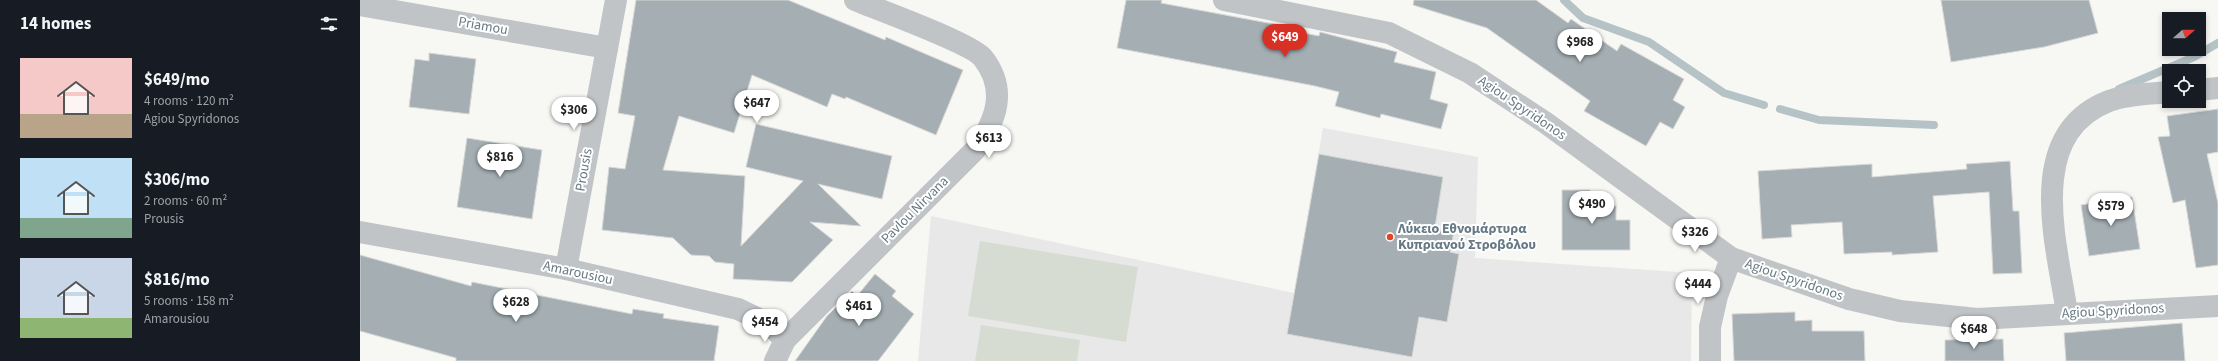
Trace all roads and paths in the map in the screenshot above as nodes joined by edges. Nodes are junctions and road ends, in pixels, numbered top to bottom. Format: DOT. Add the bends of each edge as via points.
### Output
graph roads {
  1 [pos="616,0"];
  2 [pos="855,0"];
  3 [pos="1224,0"];
  4 [pos="360,5"];
  5 [pos="392,5"];
  6 [pos="607,48"];
  7 [pos="2218,88"];
  8 [pos="2206,89"];
  9 [pos="2162,93"];
  10 [pos="360,232"];
  11 [pos="1731,258"];
  12 [pos="566,269"];
  13 [pos="2218,306"];
  14 [pos="2067,313"];
  15 [pos="785,340"];
  16 [pos="775,361"];
  17 [pos="1710,361"];
  1 -- 6 [label="street, Prousis"];
  2 -- 15 [label="street, Pavlou Nirvana" via="957,42 982,57 994,76 997,108 988,132 975,150"];
  3 -- 11 [label="street, Agiou Spyridonos" via="1389,32 1470,73 1546,123"];
  4 -- 5 [label="street, Priamou"];
  5 -- 6 [label="street, Priamou"];
  6 -- 12 [label="street, Prousis"];
  7 -- 8 [label="street"];
  9 -- 14 [label="street" via="2110,101 2088,111 2072,125 2056,155 2051,200"];
  10 -- 12 [label="street, Amarousiou"];
  11 -- 14 [label="street, Agiou Spyridonos" via="1849,299 1900,311 1977,320"];
  11 -- 17 [label="street" via="1717,296 1712,321"];
  12 -- 15 [label="street, Amarousiou" via="738,309 769,324"];
  13 -- 14 [label="street, Agiou Spyridonos"];
  15 -- 16 [label="street, Pavlou Nirvana"];
}
